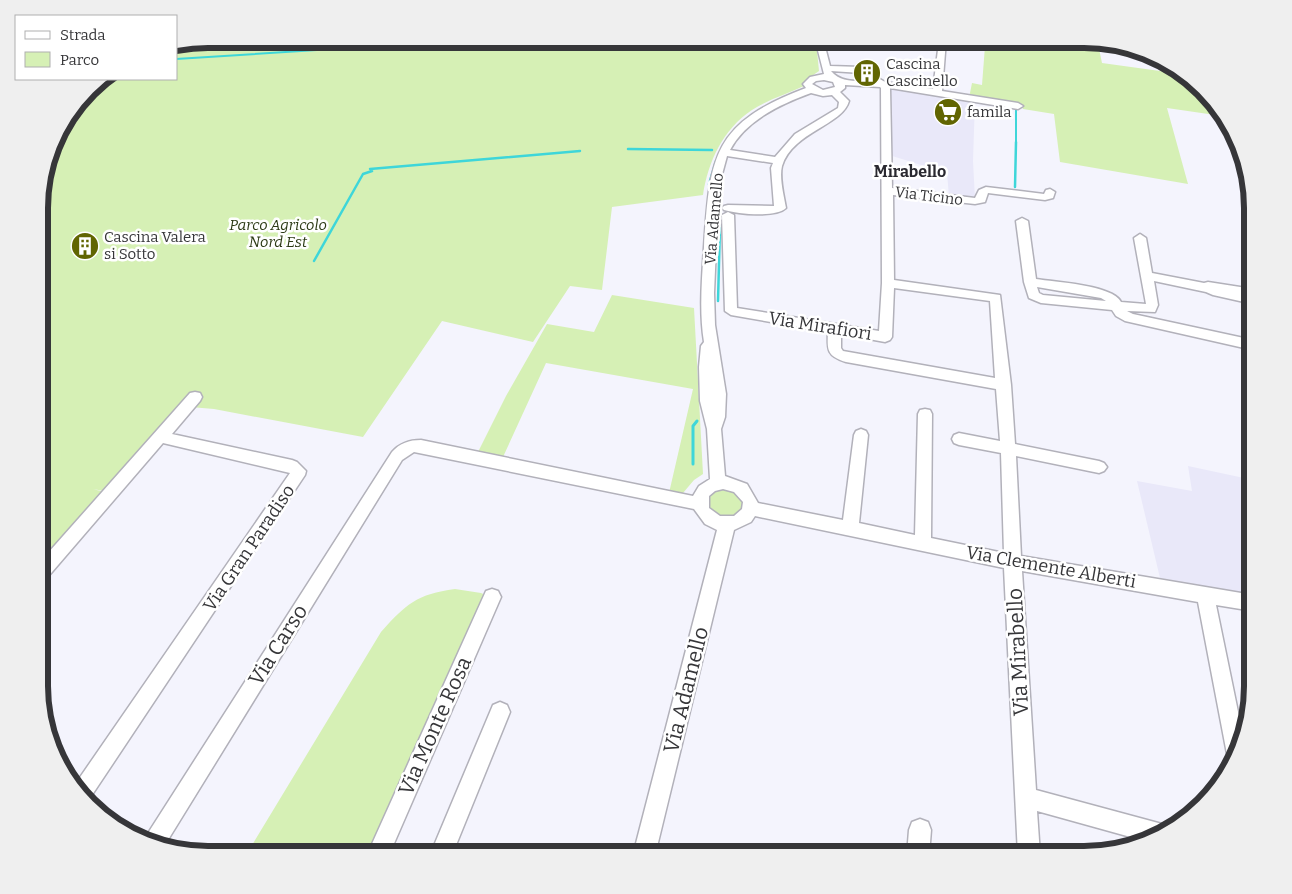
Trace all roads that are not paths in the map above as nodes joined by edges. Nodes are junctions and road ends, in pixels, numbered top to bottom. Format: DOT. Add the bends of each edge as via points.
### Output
graph roads {
  1 [pos="822,48"];
  2 [pos="942,48"];
  3 [pos="826,69"];
  4 [pos="867,77"];
  5 [pos="817,78"];
  6 [pos="884,84"];
  7 [pos="837,85"];
  8 [pos="812,89"];
  9 [pos="937,92"];
  10 [pos="1018,106"];
  11 [pos="724,152"];
  12 [pos="778,161"];
  13 [pos="887,191"];
  14 [pos="1050,192"];
  15 [pos="1022,221"];
  16 [pos="1140,238"];
  17 [pos="1146,276"];
  18 [pos="888,283"];
  19 [pos="1208,288"];
  20 [pos="1244,291"];
  21 [pos="1244,298"];
  22 [pos="1116,307"];
  23 [pos="835,328"];
  24 [pos="1244,343"];
  25 [pos="1004,385"];
  26 [pos="195,396"];
  27 [pos="925,414"];
  28 [pos="861,434"];
  29 [pos="161,436"];
  30 [pos="959,439"];
  31 [pos="1008,449"];
  32 [pos="1099,467"];
  33 [pos="718,483"];
  34 [pos="700,504"];
  35 [pos="750,508"];
  36 [pos="727,524"];
  37 [pos="850,528"];
  38 [pos="923,543"];
  39 [pos="1013,562"];
  40 [pos="48,565"];
  41 [pos="1205,594"];
  42 [pos="492,597"];
  43 [pos="1244,602"];
  44 [pos="500,712"];
  45 [pos="1235,742"];
  46 [pos="85,789"];
  47 [pos="1026,798"];
  48 [pos="920,830"];
  49 [pos="1151,832"];
  50 [pos="157,838"];
  51 [pos="382,846"];
  52 [pos="445,846"];
  53 [pos="646,846"];
  54 [pos="919,846"];
  55 [pos="1029,846"];
  1 -- 3 [label="street"];
  2 -- 9 [label="street"];
  3 -- 4 [label="street"];
  3 -- 5 [label="street"];
  3 -- 7 [label="street"];
  4 -- 6 [label="street"];
  4 -- 7 [label="street" via="855,83"];
  5 -- 7 [label="street"];
  5 -- 8 [label="street" via="808,83"];
  6 -- 9 [label="street"];
  6 -- 13 [label="street"];
  7 -- 8 [label="street" via="823,93"];
  7 -- 12 [label="street" via="844,100 842,109 798,136"];
  8 -- 11 [label="street, Via Adamello" via="756,117 736,135"];
  9 -- 10 [label="street"];
  11 -- 12 [label="street"];
  11 -- 33 [label="street, Via Adamello" via="713,201 706,377"];
  12 -- 23 [label="street, Via Mirafiori" via="779,209 728,212 731,311"];
  13 -- 14 [label="street, Via Ticino" via="976,201 981,200 983,192 988,190 1045,197"];
  13 -- 18 [label="street"];
  15 -- 22 [label="street" via="1030,282 1107,295"];
  16 -- 17 [label="street"];
  17 -- 19 [label="street"];
  17 -- 22 [label="street" via="1151,309"];
  18 -- 23 [label="street, Via Mirafiori" via="885,337"];
  18 -- 25 [label="street, Via Mirabello" via="996,298"];
  19 -- 20 [label="street"];
  19 -- 21 [label="street"];
  22 -- 24 [label="street" via="1119,313 1130,318"];
  23 -- 25 [label="street" via="834,348 846,357"];
  25 -- 31 [label="street, Via Mirabello"];
  26 -- 29 [label="street"];
  27 -- 38 [label="street"];
  28 -- 37 [label="street"];
  29 -- 40 [label="street"];
  29 -- 46 [label="street, Via Gran Paradiso" via="292,466 298,470 297,476"];
  30 -- 31 [label="street"];
  31 -- 32 [label="street"];
  31 -- 39 [label="street, Via Mirabello"];
  33 -- 34 [label="street" via="704,490"];
  33 -- 35 [label="street" via="731,483 742,489 749,498"];
  34 -- 36 [label="street" via="710,519"];
  34 -- 50 [label="street, Via Carso" via="421,446 407,447 397,456"];
  35 -- 36 [label="street" via="743,519"];
  35 -- 37 [label="street, Via Clemente Alberti"];
  36 -- 53 [label="street, Via Adamello"];
  37 -- 38 [label="street, Via Clemente Alberti"];
  38 -- 39 [label="street, Via Clemente Alberti"];
  39 -- 41 [label="street, Via Clemente Alberti"];
  39 -- 47 [label="street, Via Mirabello"];
  41 -- 43 [label="street, Via Clemente Alberti"];
  41 -- 45 [label="street"];
  42 -- 51 [label="street, Via Monte Rosa"];
  44 -- 52 [label="street"];
  47 -- 49 [label="street"];
  47 -- 55 [label="street, Via Mirabello"];
  48 -- 54 [label="street"];
}
